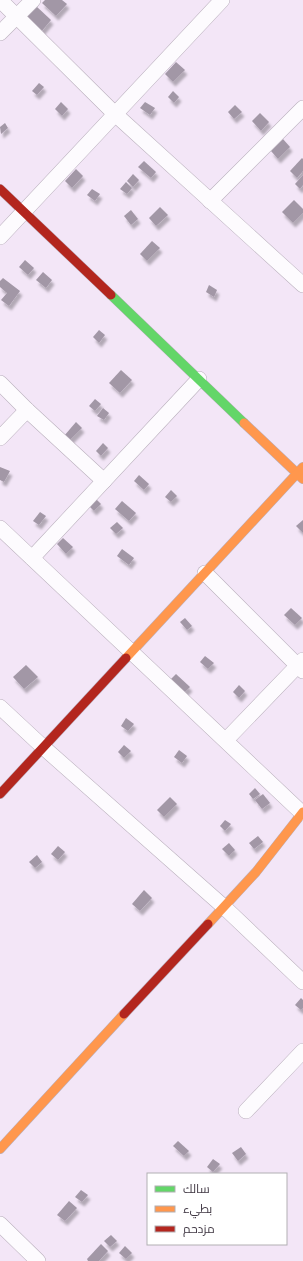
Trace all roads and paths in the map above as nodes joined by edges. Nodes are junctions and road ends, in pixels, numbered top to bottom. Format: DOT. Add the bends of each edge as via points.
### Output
graph roads {
  1 [pos="0,0"];
  2 [pos="33,0"];
  3 [pos="222,0"];
  4 [pos="16,16"];
  5 [pos="0,33"];
  6 [pos="303,108"];
  7 [pos="115,114"];
  8 [pos="0,189"];
  9 [pos="210,201"];
  10 [pos="24,212"];
  11 [pos="0,237"];
  12 [pos="303,285"];
  13 [pos="199,379"];
  14 [pos="0,383"];
  15 [pos="27,410"];
  16 [pos="0,438"];
  17 [pos="301,473"];
  18 [pos="104,481"];
  19 [pos="0,528"];
  20 [pos="32,558"];
  21 [pos="205,573"];
  22 [pos="132,652"];
  23 [pos="301,665"];
  24 [pos="0,707"];
  25 [pos="226,740"];
  26 [pos="43,747"];
  27 [pos="0,794"];
  28 [pos="302,812"];
  29 [pos="224,907"];
  30 [pos="303,982"];
  31 [pos="303,1051"];
  32 [pos="246,1111"];
  33 [pos="0,1149"];
  34 [pos="0,1224"];
  35 [pos="38,1261"];
  1 -- 4 [label="street"];
  2 -- 4 [label="street"];
  3 -- 7 [label="street"];
  4 -- 5 [label="street"];
  4 -- 7 [label="street"];
  6 -- 9 [label="street"];
  7 -- 9 [label="street"];
  7 -- 10 [label="street"];
  8 -- 10 [label="street"];
  9 -- 12 [label="street"];
  10 -- 11 [label="street"];
  10 -- 13 [label="street"];
  13 -- 17 [label="street"];
  13 -- 18 [label="street"];
  14 -- 15 [label="street"];
  15 -- 16 [label="street"];
  15 -- 18 [label="street"];
  17 -- 21 [label="street"];
  18 -- 20 [label="street"];
  19 -- 20 [label="street"];
  20 -- 22 [label="street"];
  21 -- 22 [label="street"];
  21 -- 23 [label="street"];
  22 -- 25 [label="street"];
  22 -- 26 [label="street"];
  23 -- 25 [label="street"];
  24 -- 26 [label="street"];
  25 -- 28 [label="street"];
  26 -- 27 [label="street"];
  26 -- 29 [label="street"];
  28 -- 29 [label="street" via="256,872"];
  29 -- 30 [label="street"];
  29 -- 33 [label="street"];
  31 -- 32 [label="street"];
  34 -- 35 [label="street"];
}
